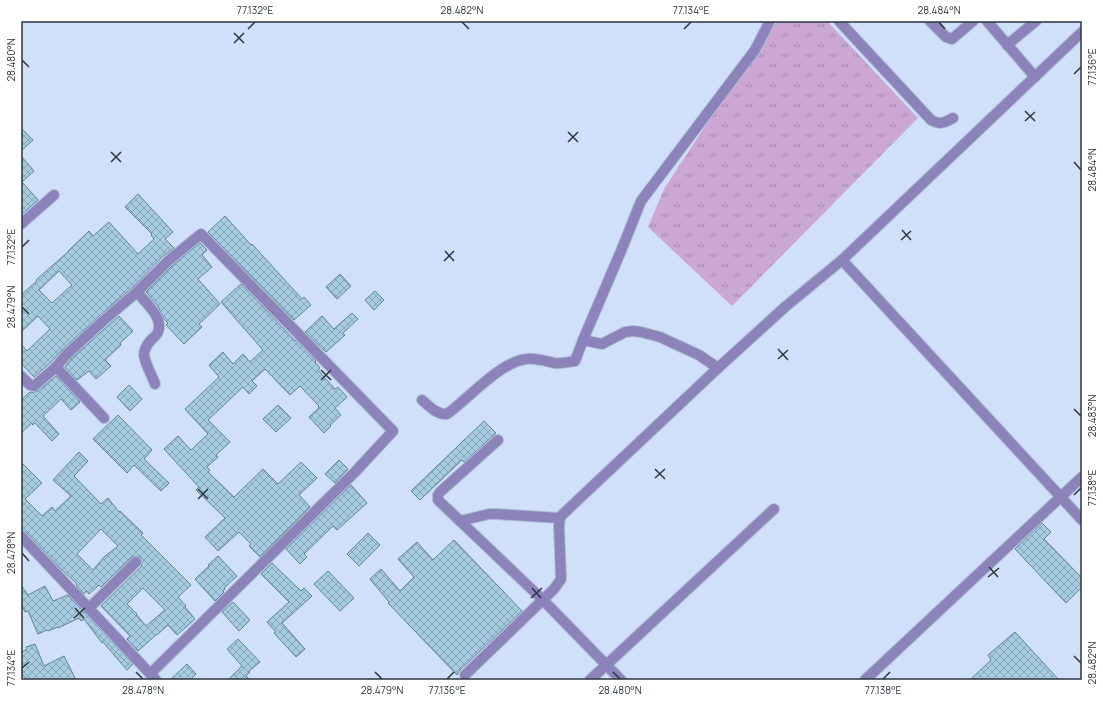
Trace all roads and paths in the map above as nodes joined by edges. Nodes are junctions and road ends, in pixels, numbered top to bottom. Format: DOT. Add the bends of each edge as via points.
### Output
graph roads {
  1 [pos="770,21"];
  2 [pos="839,21"];
  3 [pos="930,21"];
  4 [pos="973,21"];
  5 [pos="987,21"];
  6 [pos="1036,21"];
  7 [pos="1082,32"];
  8 [pos="1007,45"];
  9 [pos="1035,76"];
  10 [pos="953,118"];
  11 [pos="54,195"];
  12 [pos="21,224"];
  13 [pos="842,260"];
  14 [pos="137,292"];
  15 [pos="583,340"];
  16 [pos="56,367"];
  17 [pos="718,368"];
  18 [pos="21,376"];
  19 [pos="155,384"];
  20 [pos="422,400"];
  21 [pos="104,418"];
  22 [pos="498,440"];
  23 [pos="1082,477"];
  24 [pos="1060,497"];
  25 [pos="774,509"];
  26 [pos="560,518"];
  27 [pos="1082,520"];
  28 [pos="460,521"];
  29 [pos="21,536"];
  30 [pos="136,562"];
  31 [pos="543,600"];
  32 [pos="89,608"];
  33 [pos="607,665"];
  34 [pos="465,675"];
  35 [pos="153,677"];
  36 [pos="590,680"];
  37 [pos="621,680"];
  38 [pos="865,680"];
  1 -- 15 [label="street" via="755,50 641,201"];
  2 -- 10 [label="street" via="931,120 940,124"];
  3 -- 4 [label="street" via="946,37 952,39"];
  5 -- 8 [label="street"];
  6 -- 8 [label="street"];
  7 -- 9 [label="street"];
  8 -- 9 [label="street"];
  9 -- 13 [label="street"];
  11 -- 12 [label="street"];
  13 -- 17 [label="street"];
  13 -- 24 [label="street"];
  14 -- 16 [label="street" via="66,355"];
  14 -- 19 [label="street" via="154,313 159,324 158,333 146,346 144,354"];
  14 -- 35 [label="street" via="201,234 393,431"];
  15 -- 17 [label="street" via="602,344 625,332 641,332 699,355"];
  15 -- 20 [label="street" via="575,360 554,363 526,359 507,365 447,414 436,412"];
  16 -- 18 [label="street" via="33,386"];
  16 -- 21 [label="street"];
  17 -- 26 [label="street"];
  22 -- 28 [label="street" via="438,495 440,503"];
  23 -- 24 [label="street"];
  24 -- 27 [label="street"];
  24 -- 38 [label="street"];
  25 -- 33 [label="street"];
  26 -- 28 [label="street" via="489,514"];
  26 -- 31 [label="street" via="561,579"];
  28 -- 31 [label="street"];
  29 -- 32 [label="street"];
  30 -- 32 [label="street"];
  31 -- 33 [label="street"];
  31 -- 34 [label="street"];
  32 -- 35 [label="street"];
  33 -- 36 [label="street"];
  33 -- 37 [label="street"];
}
